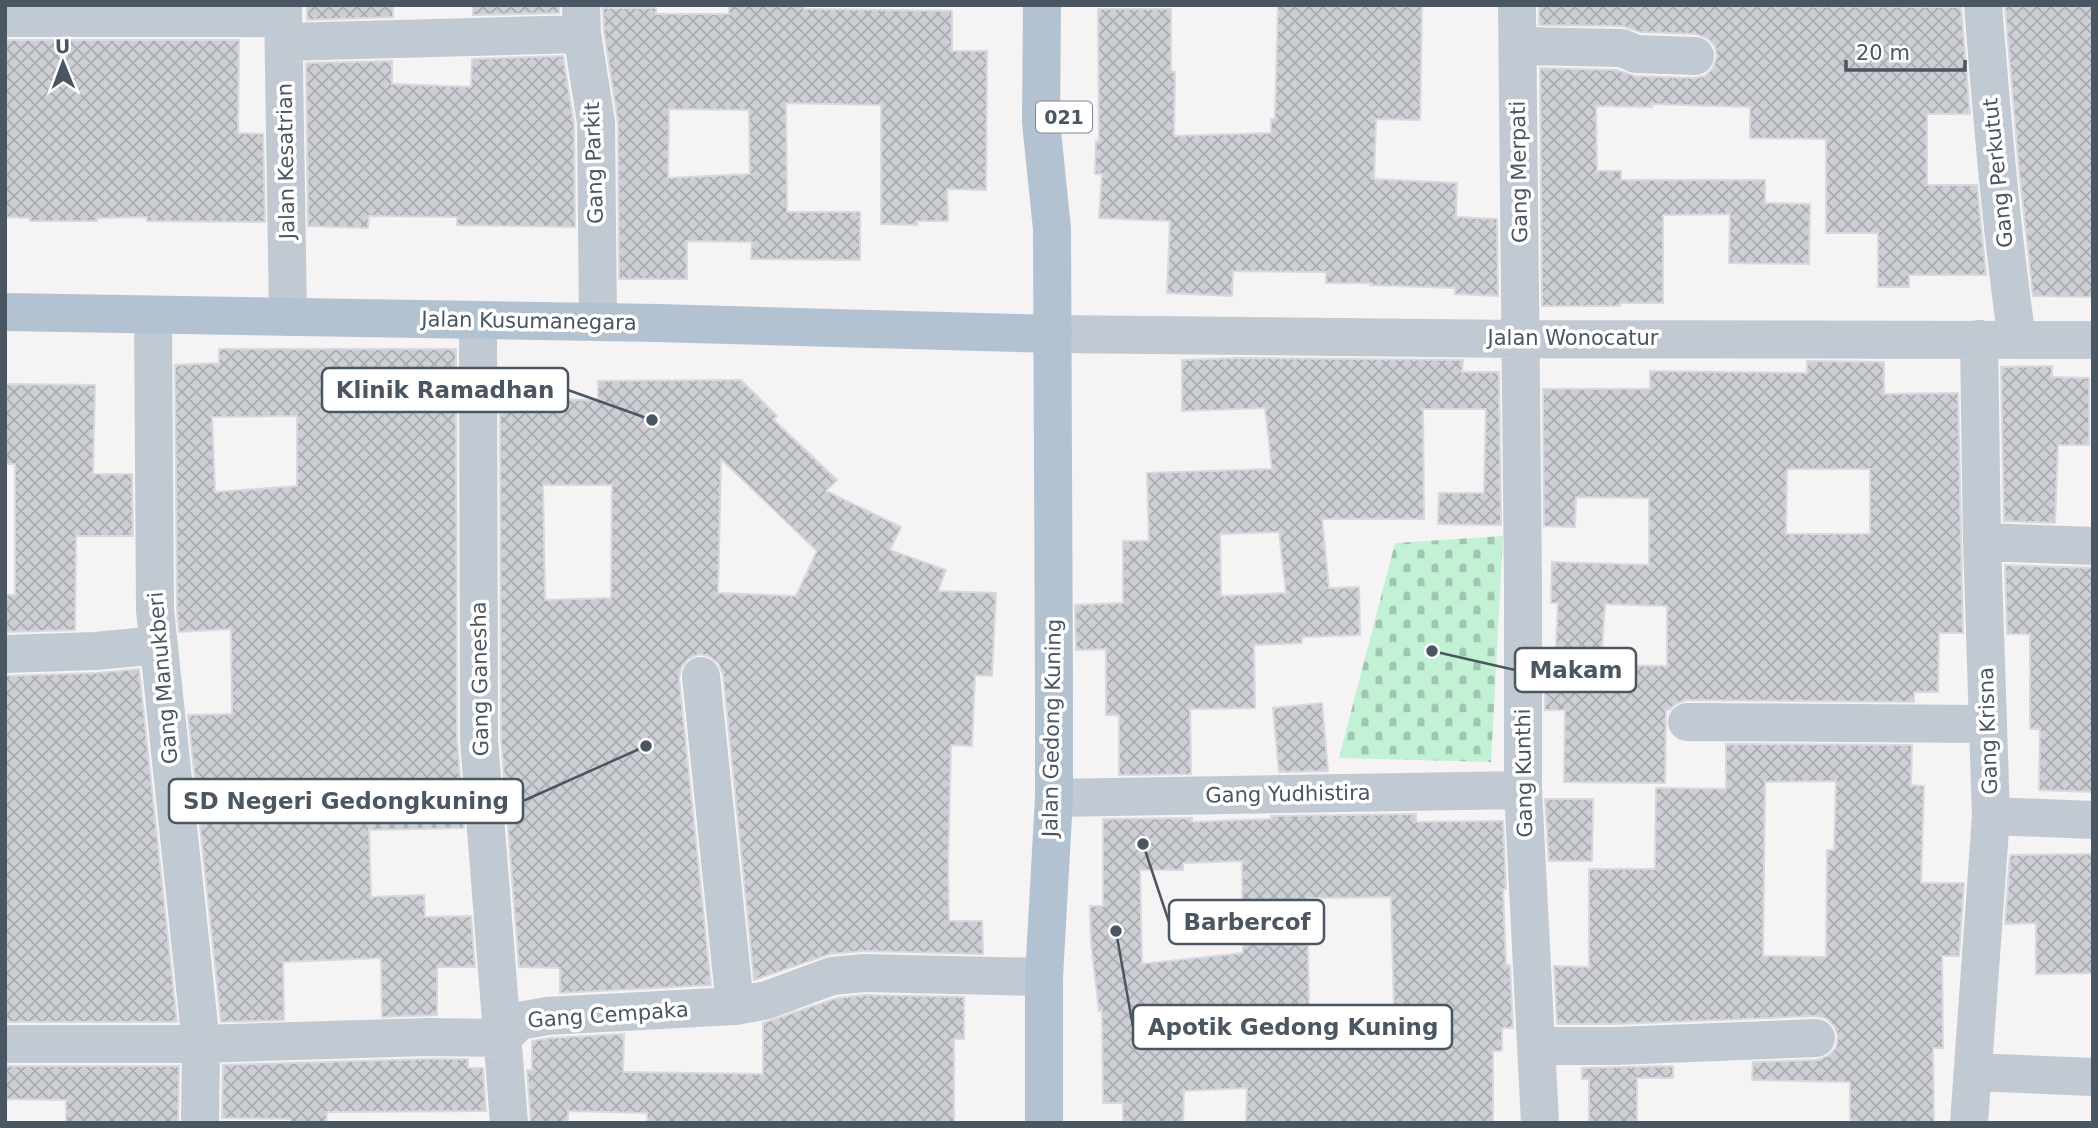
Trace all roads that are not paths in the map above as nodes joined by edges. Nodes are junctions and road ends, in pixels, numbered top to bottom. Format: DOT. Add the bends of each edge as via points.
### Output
graph roads {
  1 [pos="1042,5"];
  2 [pos="1065,5"];
  3 [pos="1517,5"];
  4 [pos="1983,5"];
  5 [pos="5,18"];
  6 [pos="581,20"];
  7 [pos="283,22"];
  8 [pos="1518,46"];
  9 [pos="1695,56"];
  10 [pos="1052,229"];
  11 [pos="5,312"];
  12 [pos="153,315"];
  13 [pos="288,317"];
  14 [pos="478,321"];
  15 [pos="598,322"];
  16 [pos="1053,334"];
  17 [pos="1521,339"];
  18 [pos="1979,339"];
  19 [pos="2017,339"];
  20 [pos="2093,340"];
  21 [pos="1982,542"];
  22 [pos="2093,546"];
  23 [pos="159,645"];
  24 [pos="5,654"];
  25 [pos="701,676"];
  26 [pos="1688,722"];
  27 [pos="1988,724"];
  28 [pos="1523,790"];
  29 [pos="1054,797"];
  30 [pos="1991,816"];
  31 [pos="2093,820"];
  32 [pos="1044,976"];
  33 [pos="735,1006"];
  34 [pos="502,1038"];
  35 [pos="1816,1038"];
  36 [pos="5,1044"];
  37 [pos="201,1044"];
  38 [pos="1536,1046"];
  39 [pos="1973,1072"];
  40 [pos="2093,1077"];
  41 [pos="200,1123"];
  42 [pos="509,1123"];
  43 [pos="1044,1123"];
  44 [pos="1540,1123"];
  45 [pos="1969,1123"];
  1 -- 10 [label="main road, 021" via="1041,122"];
  2 -- 10 [label="main road, 021" via="1064,122"];
  3 -- 8 [label="street, Gang Merpati"];
  4 -- 19 [label="street, Gang Perkutut"];
  5 -- 7 [label="street"];
  6 -- 7 [label="street"];
  6 -- 15 [label="street, Gang Parkit" via="596,122"];
  7 -- 13 [label="street, Jalan Kesatrian"];
  8 -- 9 [label="street" via="1622,48 1636,54"];
  8 -- 17 [label="street, Gang Merpati"];
  10 -- 16 [label="main road, Jalan Gedong Kuning"];
  11 -- 12 [label="main road, Jalan Kusumanegara"];
  12 -- 13 [label="main road, Jalan Kusumanegara"];
  12 -- 23 [label="street, Gang Manukberi"];
  13 -- 14 [label="main road, Jalan Kusumanegara"];
  14 -- 15 [label="main road, Jalan Kusumanegara"];
  14 -- 34 [label="street, Gang Ganesha" via="479,740"];
  15 -- 16 [label="main road, Jalan Kusumanegara"];
  16 -- 17 [label="street, Jalan Wonocatur"];
  16 -- 29 [label="main road, Jalan Gedong Kuning"];
  17 -- 18 [label="street, Jalan Wonocatur"];
  17 -- 28 [label="street, Gang Kunthi"];
  18 -- 19 [label="street, Jalan Wonocatur"];
  18 -- 21 [label="street, Gang Krisna"];
  19 -- 20 [label="street, Jalan Wonocatur"];
  21 -- 22 [label="street"];
  21 -- 27 [label="street, Gang Krisna"];
  23 -- 24 [label="street"];
  23 -- 37 [label="street, Gang Manukberi"];
  25 -- 33 [label="street"];
  26 -- 27 [label="street"];
  27 -- 30 [label="street, Gang Krisna"];
  28 -- 29 [label="street, Gang Yudhistira"];
  28 -- 38 [label="street, Gang Kunthi"];
  29 -- 32 [label="main road, Jalan Gedong Kuning"];
  30 -- 31 [label="street"];
  30 -- 39 [label="street, Gang Krisna"];
  32 -- 33 [label="street, Gang Cempaka" via="832,976 767,1000"];
  32 -- 43 [label="main road, Jalan Gedong Kuning"];
  33 -- 34 [label="street, Gang Cempaka" via="547,1016 519,1021"];
  34 -- 37 [label="street, Gang Cempaka"];
  34 -- 42 [label="street, Gang Ganesha"];
  35 -- 38 [label="street"];
  36 -- 37 [label="street, Gang Cempaka"];
  37 -- 41 [label="street, Gang Manukberi"];
  38 -- 44 [label="street, Gang Kunthi"];
  39 -- 40 [label="street"];
  39 -- 45 [label="street, Gang Krisna"];
}
